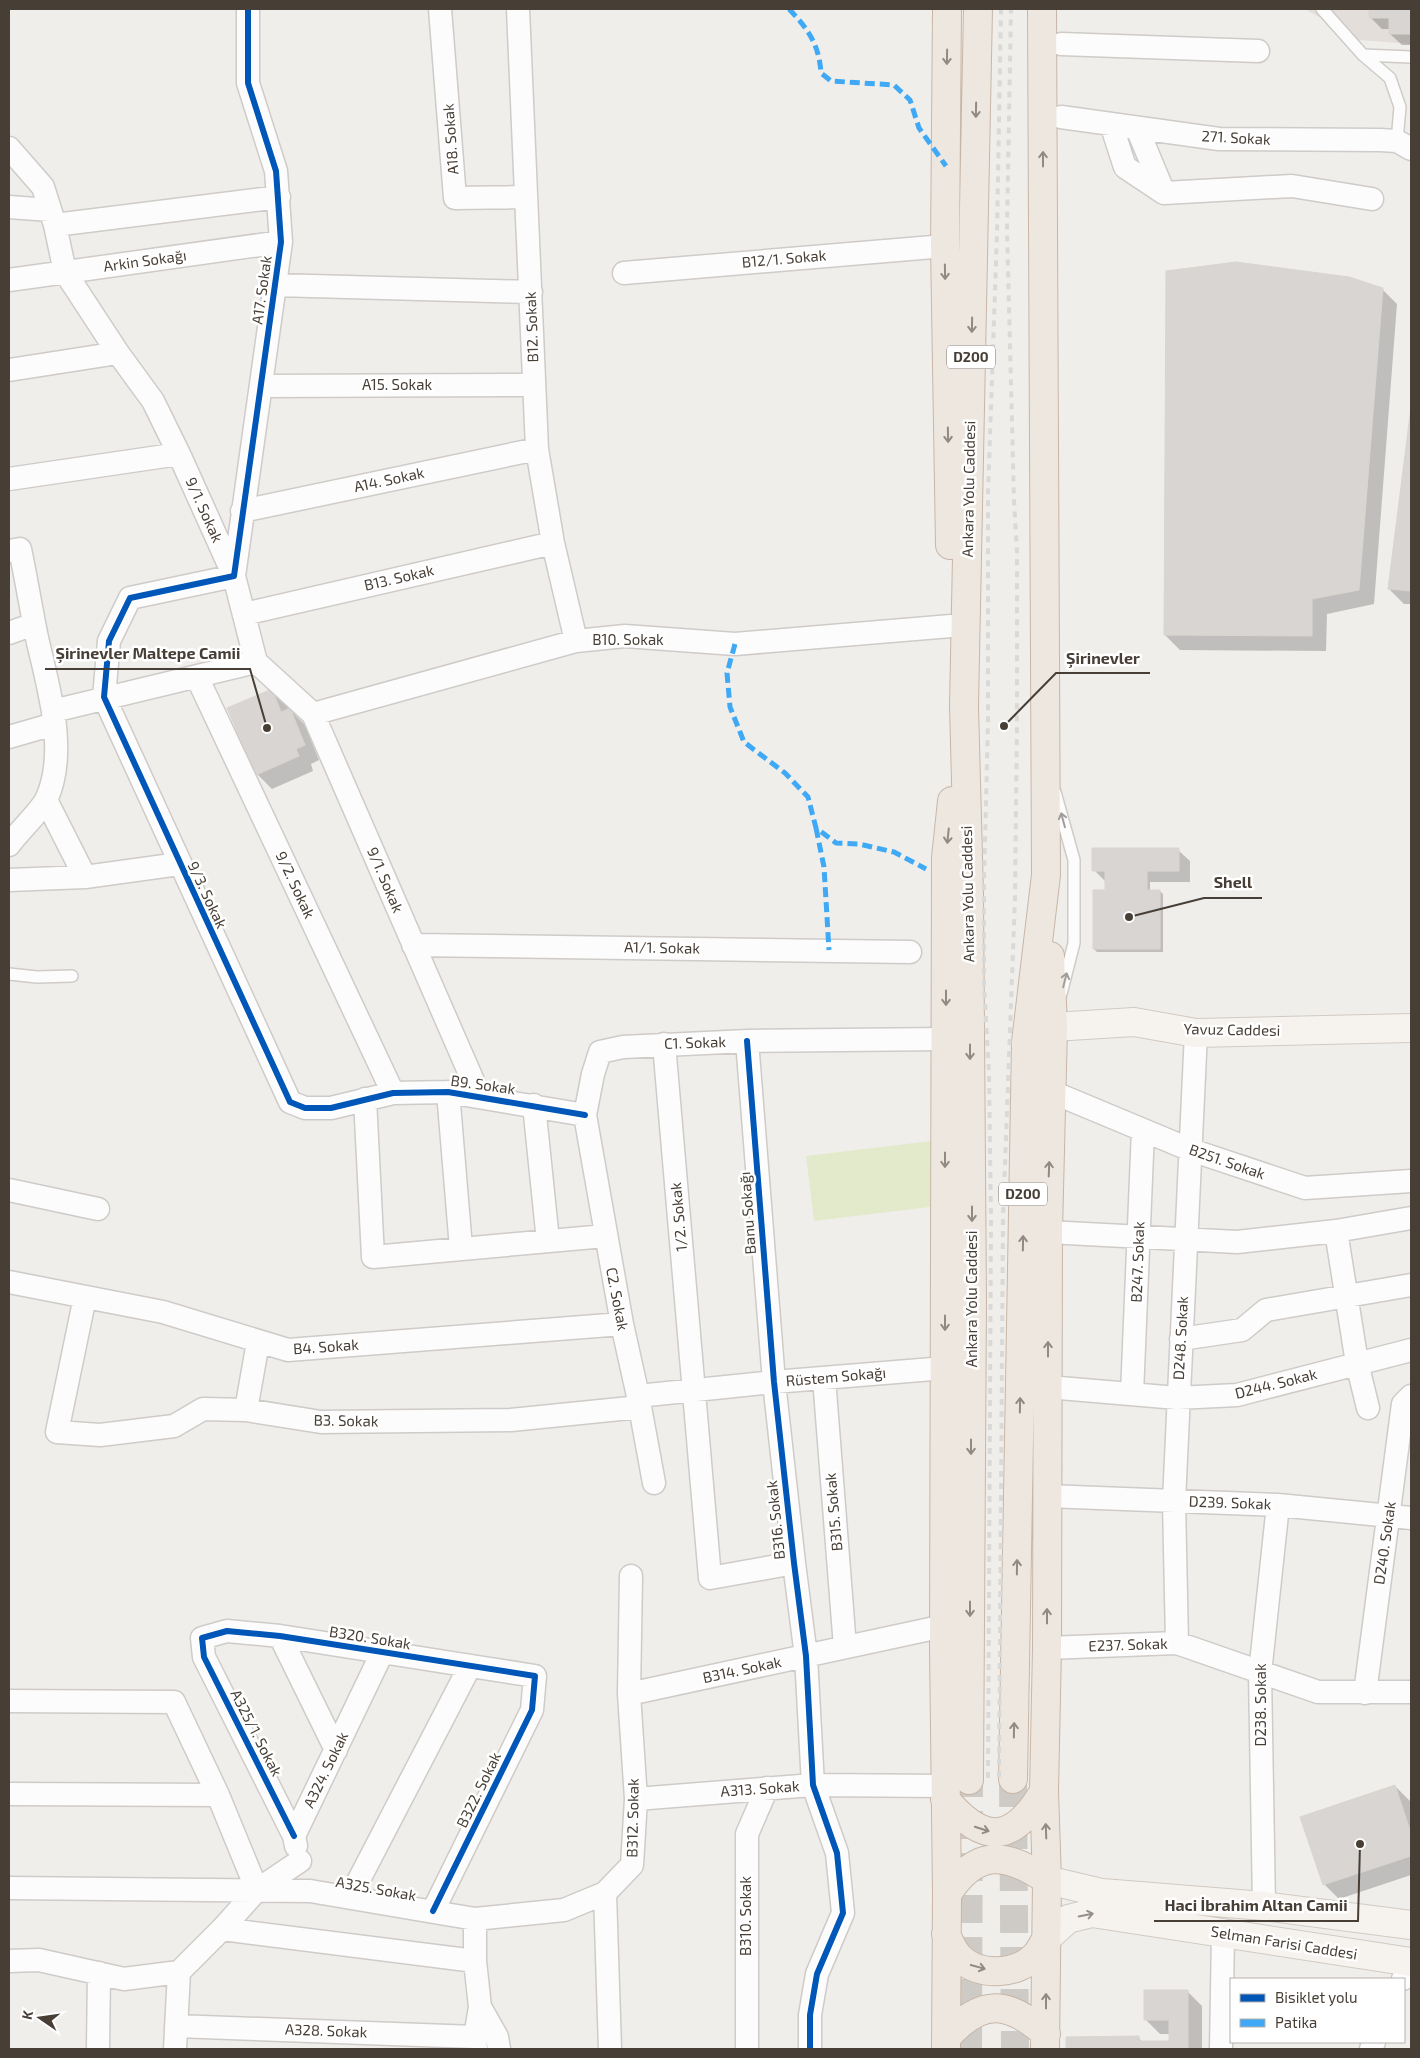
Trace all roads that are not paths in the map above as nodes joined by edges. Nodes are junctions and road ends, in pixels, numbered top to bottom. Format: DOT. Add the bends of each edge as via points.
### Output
graph roads {
  1 [pos="248,9"];
  2 [pos="440,9"];
  3 [pos="518,9"];
  4 [pos="947,9"];
  5 [pos="978,9"];
  6 [pos="1042,9"];
  7 [pos="1062,9"];
  8 [pos="1322,9"];
  9 [pos="1061,44"];
  10 [pos="1258,51"];
  11 [pos="1362,54"];
  12 [pos="1411,57"];
  13 [pos="1061,117"];
  14 [pos="1111,124"];
  15 [pos="1137,128"];
  16 [pos="1404,145"];
  17 [pos="9,148"];
  18 [pos="1164,193"];
  19 [pos="279,197"];
  20 [pos="526,197"];
  21 [pos="1372,199"];
  22 [pos="9,207"];
  23 [pos="52,218"];
  24 [pos="281,242"];
  25 [pos="945,246"];
  26 [pos="66,272"];
  27 [pos="624,273"];
  28 [pos="9,280"];
  29 [pos="275,285"];
  30 [pos="531,292"];
  31 [pos="118,353"];
  32 [pos="9,370"];
  33 [pos="533,385"];
  34 [pos="260,386"];
  35 [pos="537,449"];
  36 [pos="179,454"];
  37 [pos="9,480"];
  38 [pos="242,511"];
  39 [pos="553,543"];
  40 [pos="14,550"];
  41 [pos="234,576"];
  42 [pos="1044,610"];
  43 [pos="244,614"];
  44 [pos="34,624"];
  45 [pos="951,626"];
  46 [pos="9,633"];
  47 [pos="576,640"];
  48 [pos="256,662"];
  49 [pos="197,677"];
  50 [pos="104,697"];
  51 [pos="964,706"];
  52 [pos="313,714"];
  53 [pos="53,717"];
  54 [pos="964,736"];
  55 [pos="9,737"];
  56 [pos="1045,756"];
  57 [pos="46,800"];
  58 [pos="12,836"];
  59 [pos="179,864"];
  60 [pos="1046,875"];
  61 [pos="85,877"];
  62 [pos="9,880"];
  63 [pos="413,945"];
  64 [pos="910,952"];
  65 [pos="9,974"];
  66 [pos="72,976"];
  67 [pos="1053,1027"];
  68 [pos="1411,1028"];
  69 [pos="1196,1033"];
  70 [pos="946,1039"];
  71 [pos="748,1041"];
  72 [pos="664,1044"];
  73 [pos="448,1092"];
  74 [pos="1052,1092"];
  75 [pos="393,1093"];
  76 [pos="480,1097"];
  77 [pos="365,1099"];
  78 [pos="290,1102"];
  79 [pos="534,1105"];
  80 [pos="585,1114"];
  81 [pos="1143,1130"];
  82 [pos="1191,1150"];
  83 [pos="1411,1182"];
  84 [pos="9,1190"];
  85 [pos="98,1209"];
  86 [pos="1411,1218"];
  87 [pos="1336,1231"];
  88 [pos="1048,1232"];
  89 [pos="605,1236"];
  90 [pos="1139,1237"];
  91 [pos="1187,1240"];
  92 [pos="548,1241"];
  93 [pos="461,1248"];
  94 [pos="9,1282"];
  95 [pos="1411,1285"];
  96 [pos="85,1297"];
  97 [pos="1346,1297"];
  98 [pos="622,1324"];
  99 [pos="1181,1339"];
  100 [pos="258,1342"];
  101 [pos="1411,1350"];
  102 [pos="1356,1363"];
  103 [pos="944,1368"];
  104 [pos="824,1378"];
  105 [pos="774,1382"];
  106 [pos="1048,1387"];
  107 [pos="693,1390"];
  108 [pos="1132,1394"];
  109 [pos="1411,1396"];
  110 [pos="1178,1398"];
  111 [pos="639,1402"];
  112 [pos="1368,1408"];
  113 [pos="246,1410"];
  114 [pos="654,1483"];
  115 [pos="1047,1496"];
  116 [pos="1174,1501"];
  117 [pos="1278,1505"];
  118 [pos="1389,1516"];
  119 [pos="1411,1518"];
  120 [pos="794,1562"];
  121 [pos="631,1576"];
  122 [pos="944,1626"];
  123 [pos="280,1636"];
  124 [pos="202,1638"];
  125 [pos="1177,1643"];
  126 [pos="845,1647"];
  127 [pos="1047,1648"];
  128 [pos="382,1653"];
  129 [pos="806,1656"];
  130 [pos="470,1666"];
  131 [pos="1260,1673"];
  132 [pos="535,1676"];
  133 [pos="1411,1692"];
  134 [pos="1365,1693"];
  135 [pos="629,1694"];
  136 [pos="9,1701"];
  137 [pos="336,1750"];
  138 [pos="1013,1779"];
  139 [pos="813,1785"];
  140 [pos="767,1788"];
  141 [pos="953,1788"];
  142 [pos="1044,1791"];
  143 [pos="9,1794"];
  144 [pos="218,1795"];
  145 [pos="636,1799"];
  146 [pos="294,1836"];
  147 [pos="300,1861"];
  148 [pos="1047,1880"];
  149 [pos="9,1888"];
  150 [pos="257,1890"];
  151 [pos="310,1891"];
  152 [pos="605,1893"];
  153 [pos="947,1894"];
  154 [pos="350,1897"];
  155 [pos="1264,1906"];
  156 [pos="433,1912"];
  157 [pos="474,1919"];
  158 [pos="1411,1926"];
  159 [pos="222,1929"];
  160 [pos="946,1934"];
  161 [pos="1224,1934"];
  162 [pos="1046,1939"];
  163 [pos="9,1961"];
  164 [pos="475,1961"];
  165 [pos="1411,1962"];
  166 [pos="179,1972"];
  167 [pos="99,1973"];
  168 [pos="1403,1978"];
  169 [pos="480,2007"];
  170 [pos="176,2026"];
  171 [pos="1046,2042"];
  172 [pos="475,2043"];
  173 [pos="946,2043"];
  174 [pos="98,2049"];
  175 [pos="175,2049"];
  176 [pos="499,2049"];
  177 [pos="610,2049"];
  178 [pos="747,2049"];
  179 [pos="810,2049"];
  180 [pos="1221,2049"];
  1 -- 19 [label="street, A17. Sokak" via="248,83 276,171"];
  2 -- 20 [label="street, A18. Sokak" via="455,198"];
  3 -- 20 [label="street, B12. Sokak"];
  4 -- 25 [label="highway, one-way"];
  5 -- 51 [label="highway, Ankara Yolu Caddesi / D200, one-way"];
  42 -- 6 [label="highway, D200, one-way"];
  7 -- 9 [label="highway"];
  8 -- 11 [label="lane"];
  9 -- 10 [label="street"];
  9 -- 13 [label="highway"];
  11 -- 12 [label="lane"];
  11 -- 16 [label="lane" via="1390,78 1400,107"];
  13 -- 14 [label="street, 271. Sokak"];
  13 -- 42 [label="highway" via="1056,546"];
  14 -- 15 [label="street, 271. Sokak"];
  14 -- 18 [label="street" via="1125,167"];
  15 -- 16 [label="street, 271. Sokak" via="1219,139"];
  15 -- 18 [label="street"];
  17 -- 23 [label="street, 9/1. Sokak" via="43,187"];
  18 -- 21 [label="street" via="1292,186"];
  19 -- 23 [label="street"];
  19 -- 24 [label="street, A17. Sokak"];
  20 -- 30 [label="street, B12. Sokak"];
  22 -- 23 [label="street"];
  23 -- 26 [label="street, 9/1. Sokak"];
  24 -- 26 [label="street, Arkin Sokağı"];
  24 -- 29 [label="street, A17. Sokak"];
  25 -- 27 [label="street, B12/1. Sokak"];
  25 -- 45 [label="highway, one-way"];
  26 -- 28 [label="street, Arkin Sokağı"];
  26 -- 31 [label="street, 9/1. Sokak"];
  29 -- 30 [label="street"];
  29 -- 34 [label="street, A17. Sokak"];
  30 -- 33 [label="street, B12. Sokak"];
  31 -- 32 [label="street"];
  31 -- 36 [label="street, 9/1. Sokak" via="153,401"];
  33 -- 34 [label="street, A15. Sokak"];
  33 -- 35 [label="street, B12. Sokak"];
  34 -- 38 [label="street, A17. Sokak"];
  35 -- 38 [label="street, A14. Sokak"];
  35 -- 39 [label="street, B12. Sokak"];
  36 -- 37 [label="street"];
  36 -- 41 [label="street, 9/1. Sokak"];
  38 -- 41 [label="street, A17. Sokak"];
  39 -- 43 [label="street, B13. Sokak"];
  39 -- 47 [label="street, B12. Sokak"];
  40 -- 44 [label="street"];
  41 -- 43 [label="street, 9/1. Sokak"];
  41 -- 50 [label="street" via="130,598 110,641"];
  42 -- 56 [label="highway, D200"];
  43 -- 48 [label="street, 9/1. Sokak"];
  44 -- 46 [label="street"];
  44 -- 53 [label="street"];
  45 -- 47 [label="street, B10. Sokak" via="735,644 625,636"];
  45 -- 51 [label="highway"];
  47 -- 52 [label="street, B10. Sokak"];
  48 -- 49 [label="street"];
  48 -- 52 [label="street, 9/1. Sokak"];
  49 -- 50 [label="street"];
  49 -- 75 [label="street, 9/2. Sokak"];
  50 -- 53 [label="street"];
  50 -- 59 [label="street, 9/3. Sokak"];
  51 -- 54 [label="highway, Ankara Yolu Caddesi / D200"];
  52 -- 63 [label="street, 9/1. Sokak"];
  53 -- 55 [label="street"];
  53 -- 57 [label="street" via="55,775"];
  54 -- 70 [label="highway, one-way" via="946,858"];
  54 -- 141 [label="highway, Ankara Yolu Caddesi / D200, one-way" via="969,894 972,1292"];
  56 -- 60 [label="highway, D200"];
  67 -- 56 [label="lane, one-way" via="1074,943 1074,860"];
  57 -- 58 [label="street"];
  57 -- 61 [label="street"];
  59 -- 61 [label="street"];
  59 -- 78 [label="street, 9/3. Sokak"];
  60 -- 67 [label="highway"];
  138 -- 60 [label="highway, D200, one-way" via="1026,1042"];
  61 -- 62 [label="street"];
  63 -- 64 [label="street, A1/1. Sokak"];
  63 -- 76 [label="street, 9/1. Sokak"];
  65 -- 66 [label="lane"];
  67 -- 69 [label="main road, Yavuz Caddesi" via="1134,1022"];
  67 -- 74 [label="highway"];
  68 -- 69 [label="main road, Yavuz Caddesi"];
  69 -- 82 [label="street, D248. Sokak"];
  70 -- 71 [label="street, C1. Sokak"];
  70 -- 103 [label="highway, one-way"];
  71 -- 72 [label="street, C1. Sokak"];
  71 -- 105 [label="street, Banu Sokağı"];
  72 -- 80 [label="street, C1. Sokak" via="600,1052"];
  72 -- 107 [label="street, 1/2. Sokak"];
  73 -- 75 [label="street, B9. Sokak"];
  73 -- 76 [label="street, B9. Sokak"];
  73 -- 93 [label="street"];
  74 -- 81 [label="street, B251. Sokak"];
  88 -- 74 [label="highway, one-way"];
  75 -- 77 [label="street, B9. Sokak"];
  76 -- 79 [label="street, B9. Sokak"];
  77 -- 78 [label="street, B9. Sokak" via="331,1108 305,1108"];
  77 -- 93 [label="street" via="373,1257"];
  79 -- 80 [label="street, B9. Sokak"];
  79 -- 92 [label="street"];
  80 -- 89 [label="street, C2. Sokak"];
  81 -- 82 [label="street, B251. Sokak"];
  81 -- 90 [label="street, B247. Sokak"];
  82 -- 83 [label="street, B251. Sokak" via="1305,1188"];
  82 -- 91 [label="street, D248. Sokak"];
  84 -- 85 [label="street"];
  86 -- 87 [label="street"];
  87 -- 91 [label="street" via="1237,1242"];
  87 -- 97 [label="street"];
  88 -- 90 [label="street"];
  106 -- 88 [label="highway, one-way"];
  89 -- 92 [label="street"];
  89 -- 98 [label="street, C2. Sokak"];
  90 -- 91 [label="street"];
  90 -- 108 [label="street, B247. Sokak"];
  91 -- 99 [label="street, D248. Sokak"];
  92 -- 93 [label="street"];
  94 -- 96 [label="street, B4. Sokak"];
  95 -- 97 [label="street"];
  96 -- 100 [label="street, B4. Sokak" via="163,1312"];
  96 -- 113 [label="street, B3. Sokak" via="57,1432 100,1435 174,1426 203,1409"];
  97 -- 99 [label="street" via="1266,1310 1242,1330"];
  97 -- 102 [label="street"];
  98 -- 100 [label="street, B4. Sokak" via="288,1350"];
  98 -- 111 [label="street, C2. Sokak"];
  99 -- 110 [label="street, D248. Sokak"];
  100 -- 113 [label="street"];
  101 -- 102 [label="street, D244. Sokak"];
  102 -- 110 [label="street, D244. Sokak" via="1237,1395"];
  102 -- 112 [label="street"];
  103 -- 104 [label="street, Rüstem Sokağı"];
  103 -- 122 [label="highway"];
  104 -- 105 [label="street, Rüstem Sokağı"];
  104 -- 126 [label="street, B315. Sokak"];
  105 -- 107 [label="street, Rüstem Sokağı"];
  105 -- 120 [label="street, B316. Sokak"];
  106 -- 108 [label="street, D244. Sokak"];
  106 -- 115 [label="highway"];
  107 -- 111 [label="street, Rüstem Sokağı"];
  107 -- 120 [label="street, 1/2. Sokak" via="710,1578"];
  108 -- 110 [label="street, D244. Sokak"];
  109 -- 118 [label="street, D240. Sokak" via="1403,1404"];
  110 -- 116 [label="street, D248. Sokak"];
  111 -- 113 [label="street, B3. Sokak" via="511,1420 321,1422"];
  111 -- 114 [label="street, C2. Sokak"];
  115 -- 116 [label="street, D239. Sokak"];
  127 -- 115 [label="highway, one-way"];
  116 -- 117 [label="street, D239. Sokak"];
  116 -- 125 [label="street, D248. Sokak"];
  117 -- 118 [label="street, D239. Sokak"];
  117 -- 131 [label="street, D238. Sokak"];
  118 -- 119 [label="street, D239. Sokak"];
  118 -- 134 [label="street, D240. Sokak"];
  120 -- 129 [label="street, B316. Sokak"];
  121 -- 135 [label="street, B312. Sokak"];
  122 -- 126 [label="street, B314. Sokak"];
  122 -- 141 [label="highway"];
  123 -- 124 [label="street, B320. Sokak" via="227,1631"];
  123 -- 128 [label="street, B320. Sokak"];
  123 -- 137 [label="street"];
  124 -- 146 [label="street, A325/1. Sokak" via="204,1657"];
  125 -- 127 [label="street, E237. Sokak"];
  125 -- 131 [label="street, E237. Sokak"];
  126 -- 129 [label="street, B314. Sokak"];
  127 -- 142 [label="highway"];
  128 -- 130 [label="street, B320. Sokak"];
  128 -- 137 [label="street, A324. Sokak"];
  129 -- 135 [label="street, B314. Sokak"];
  129 -- 139 [label="street, B316. Sokak"];
  130 -- 132 [label="street, B320. Sokak"];
  130 -- 154 [label="street"];
  131 -- 134 [label="street, E237. Sokak" via="1318,1692"];
  131 -- 155 [label="street, D238. Sokak"];
  132 -- 156 [label="street, B322. Sokak" via="532,1710"];
  133 -- 134 [label="street, E237. Sokak"];
  135 -- 145 [label="street, B312. Sokak"];
  136 -- 144 [label="street" via="174,1702"];
  137 -- 146 [label="street, A324. Sokak"];
  139 -- 140 [label="street, A313. Sokak"];
  139 -- 141 [label="street, A313. Sokak"];
  139 -- 179 [label="street, B316. Sokak" via="837,1852 843,1914 817,1974 810,2015"];
  140 -- 145 [label="street, A313. Sokak"];
  140 -- 178 [label="street, B310. Sokak" via="747,1834"];
  141 -- 142 [label="highway, one-way" via="960,1816 973,1826 997,1833 1007,1831 1024,1818"];
  141 -- 153 [label="highway"];
  148 -- 142 [label="highway, one-way"];
  143 -- 144 [label="street"];
  144 -- 150 [label="street"];
  145 -- 152 [label="street, B312. Sokak" via="632,1865"];
  146 -- 147 [label="street"];
  147 -- 150 [label="street"];
  147 -- 151 [label="street"];
  148 -- 153 [label="highway" via="1012,1860 998,1858 976,1864 956,1880"];
  148 -- 155 [label="main road, Selman Farisi Caddesi" via="1102,1894"];
  148 -- 162 [label="highway"];
  149 -- 150 [label="street, A325. Sokak"];
  150 -- 151 [label="street, A325. Sokak"];
  150 -- 159 [label="street"];
  151 -- 154 [label="street, A325. Sokak"];
  152 -- 157 [label="street, A325. Sokak" via="564,1910"];
  152 -- 177 [label="street"];
  153 -- 160 [label="highway"];
  154 -- 156 [label="street, A325. Sokak"];
  155 -- 158 [label="main road, Selman Farisi Caddesi"];
  156 -- 157 [label="street, A325. Sokak"];
  157 -- 164 [label="street"];
  159 -- 164 [label="street"];
  159 -- 166 [label="street"];
  160 -- 162 [label="highway, one-way" via="961,1959 972,1966 1001,1971 1019,1967 1036,1956"];
  160 -- 173 [label="highway"];
  162 -- 161 [label="main road, Selman Farisi Caddesi, one-way" via="1068,1919 1092,1912"];
  161 -- 165 [label="main road, Selman Farisi Caddesi"];
  161 -- 180 [label="street"];
  171 -- 162 [label="highway, one-way"];
  163 -- 167 [label="street" via="39,1960"];
  164 -- 169 [label="street"];
  165 -- 168 [label="street"];
  166 -- 167 [label="street" via="124,1979"];
  166 -- 170 [label="street"];
  167 -- 174 [label="street"];
  169 -- 172 [label="street"];
  169 -- 176 [label="street" via="497,2037"];
  170 -- 172 [label="street, A328. Sokak"];
  170 -- 175 [label="street"];
  171 -- 173 [label="highway" via="1029,2020 1004,2009 991,2008 973,2013 958,2024"];
}
